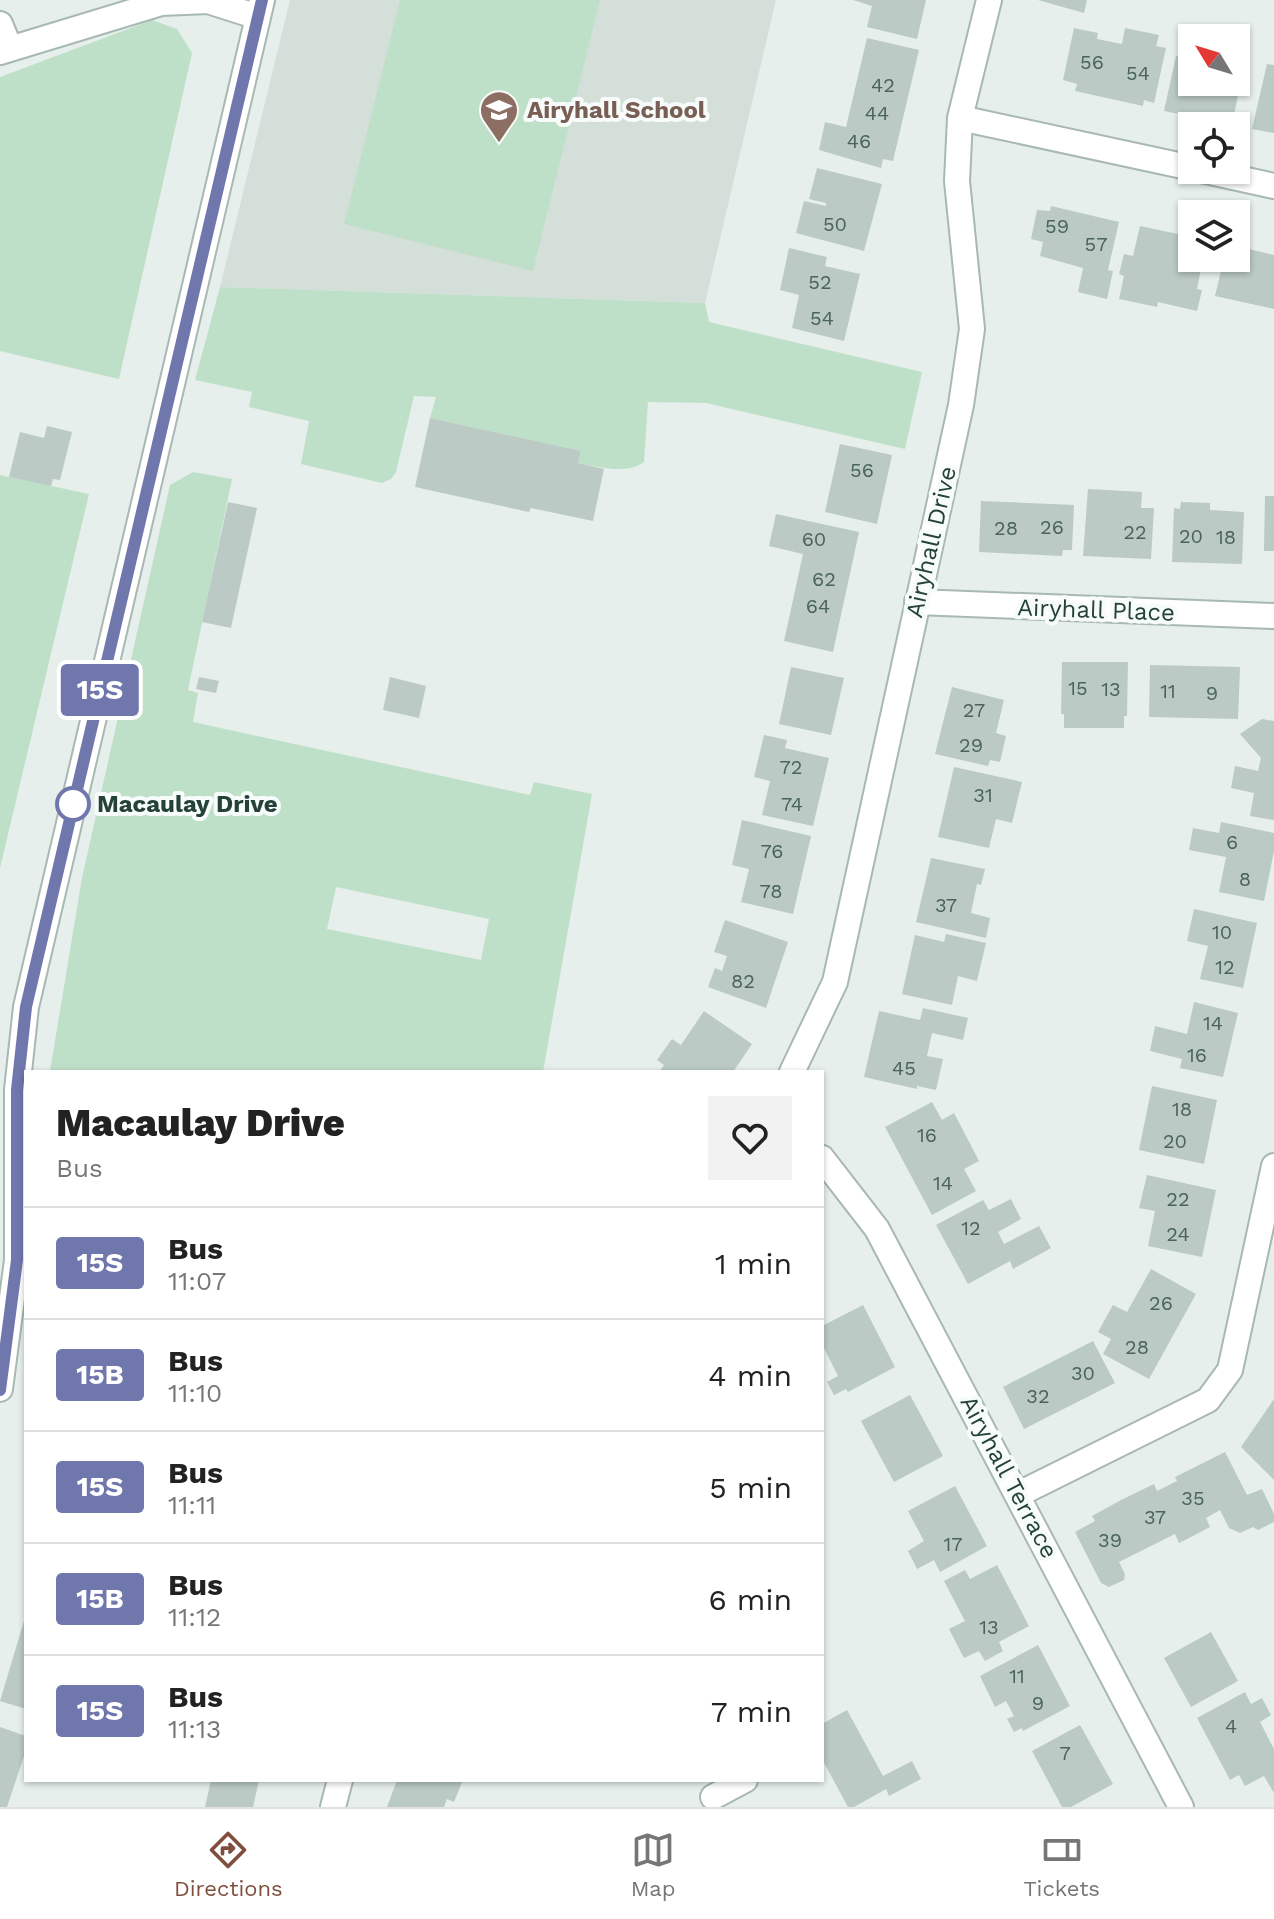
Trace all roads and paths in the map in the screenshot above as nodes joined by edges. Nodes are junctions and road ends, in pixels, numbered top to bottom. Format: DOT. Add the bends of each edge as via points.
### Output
graph roads {
  1 [pos="989,0"];
  2 [pos="260,9"];
  3 [pos="0,24"];
  4 [pos="5,50"];
  5 [pos="960,118"];
  6 [pos="1178,165"];
  7 [pos="1250,181"];
  8 [pos="1274,186"];
  9 [pos="917,602"];
  10 [pos="1274,616"];
  11 [pos="793,1070"];
  12 [pos="824,1161"];
  13 [pos="1274,1166"];
  14 [pos="0,1389"];
  15 [pos="1019,1494"];
  16 [pos="339,1782"];
  17 [pos="741,1782"];
  18 [pos="713,1797"];
  19 [pos="333,1807"];
  20 [pos="1181,1807"];
  1 -- 5 [label="street, Airyhall Drive"];
  2 -- 4 [label="street" via="208,1 161,3"];
  2 -- 14 [label="street" via="26,1007 17,1090 17,1260"];
  3 -- 4 [label="street"];
  5 -- 6 [label="street"];
  5 -- 9 [label="street, Airyhall Drive" via="957,181 972,329 961,405"];
  7 -- 8 [label="street"];
  9 -- 10 [label="street, Airyhall Place"];
  9 -- 11 [label="street, Airyhall Drive" via="835,982"];
  12 -- 15 [label="street, Airyhall Terrace" via="877,1229"];
  13 -- 15 [label="street" via="1230,1370 1208,1400"];
  15 -- 20 [label="street, Airyhall Terrace"];
  16 -- 19 [label="street"];
  17 -- 18 [label="street"];
}
